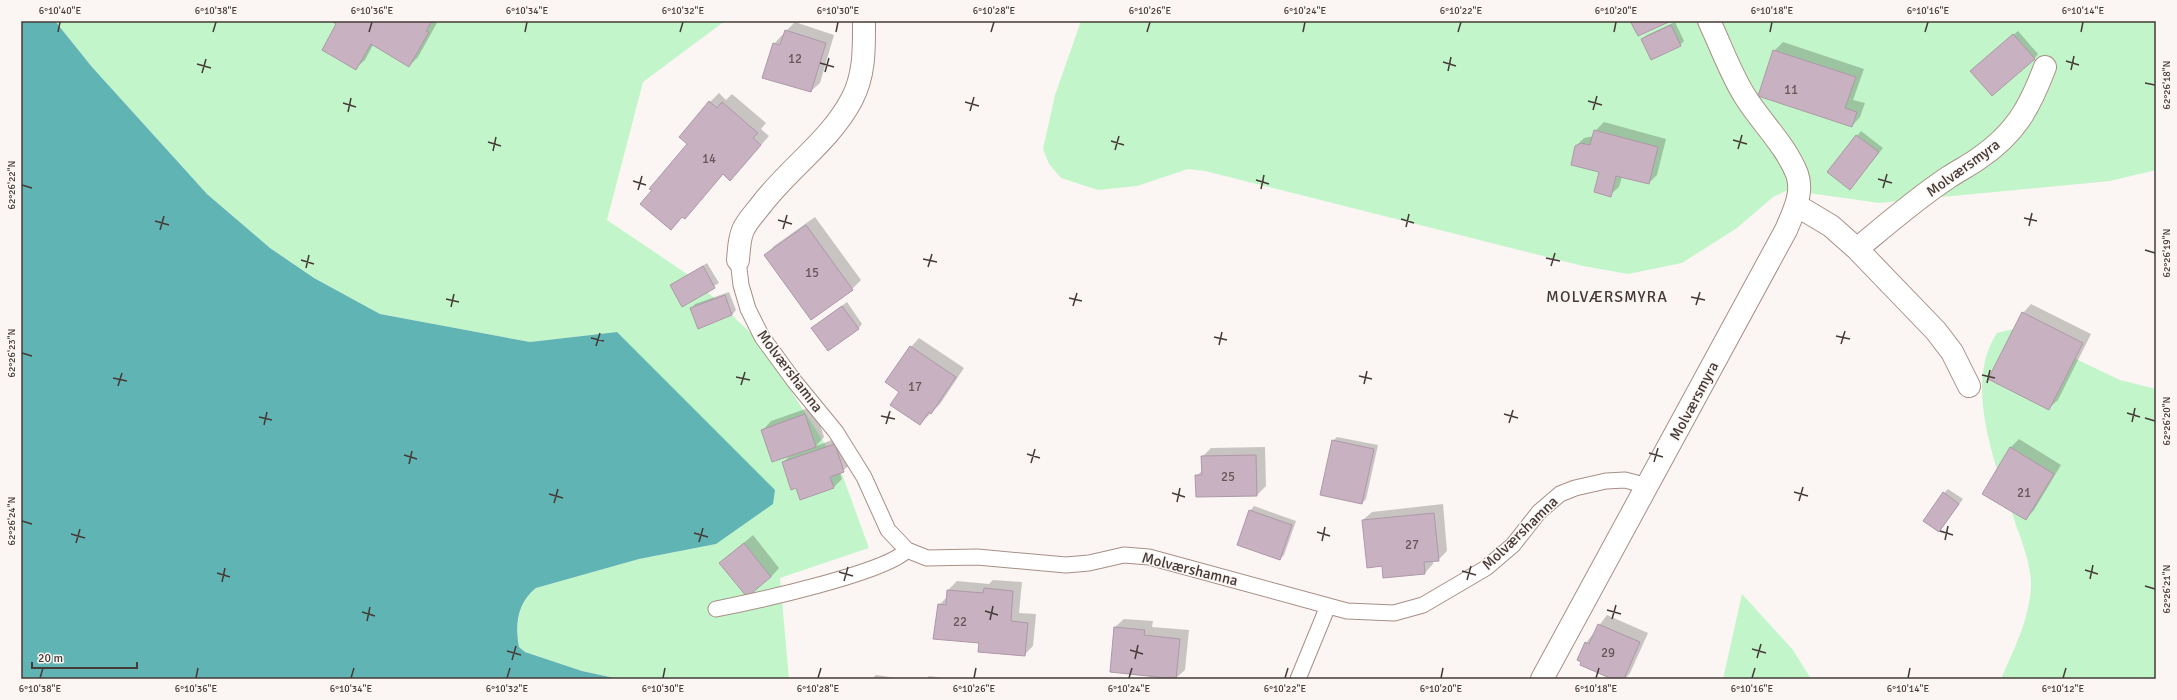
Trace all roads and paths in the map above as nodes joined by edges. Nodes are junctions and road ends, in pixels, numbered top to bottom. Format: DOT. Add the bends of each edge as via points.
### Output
graph roads {
  1 [pos="864,21"];
  2 [pos="1708,21"];
  3 [pos="2045,68"];
  4 [pos="1796,205"];
  5 [pos="1857,249"];
  6 [pos="738,260"];
  7 [pos="1969,386"];
  8 [pos="1648,486"];
  9 [pos="907,550"];
  10 [pos="1328,606"];
  11 [pos="716,608"];
  12 [pos="1298,679"];
  13 [pos="1542,679"];
  1 -- 6 [label="street, Molværshamna" via="864,58 860,79 852,98 834,127 769,195 744,228"];
  2 -- 4 [label="street, Molværsmyra" via="1745,97 1779,142 1797,175"];
  3 -- 5 [label="street, Molværsmyra" via="2033,99 2022,118 2004,138 1978,159 1948,177"];
  4 -- 5 [label="street" via="1830,226"];
  4 -- 8 [label="street, Molværsmyra" via="1786,230"];
  5 -- 7 [label="street" via="1936,331 1952,352"];
  6 -- 9 [label="lane, Molværshamna" via="741,285 748,309 762,337 836,432 864,477 888,530"];
  8 -- 10 [label="lane, Molværshamna" via="1625,480 1606,481 1560,494 1540,512 1513,544 1486,568 1423,605 1394,612 1347,611"];
  8 -- 13 [label="street, Molværsmyra"];
  9 -- 10 [label="lane, Molværshamna" via="927,558 977,557 1066,565 1124,555 1149,557"];
  9 -- 11 [label="lane" via="901,557 859,573 744,604"];
  10 -- 12 [label="lane"];
}
